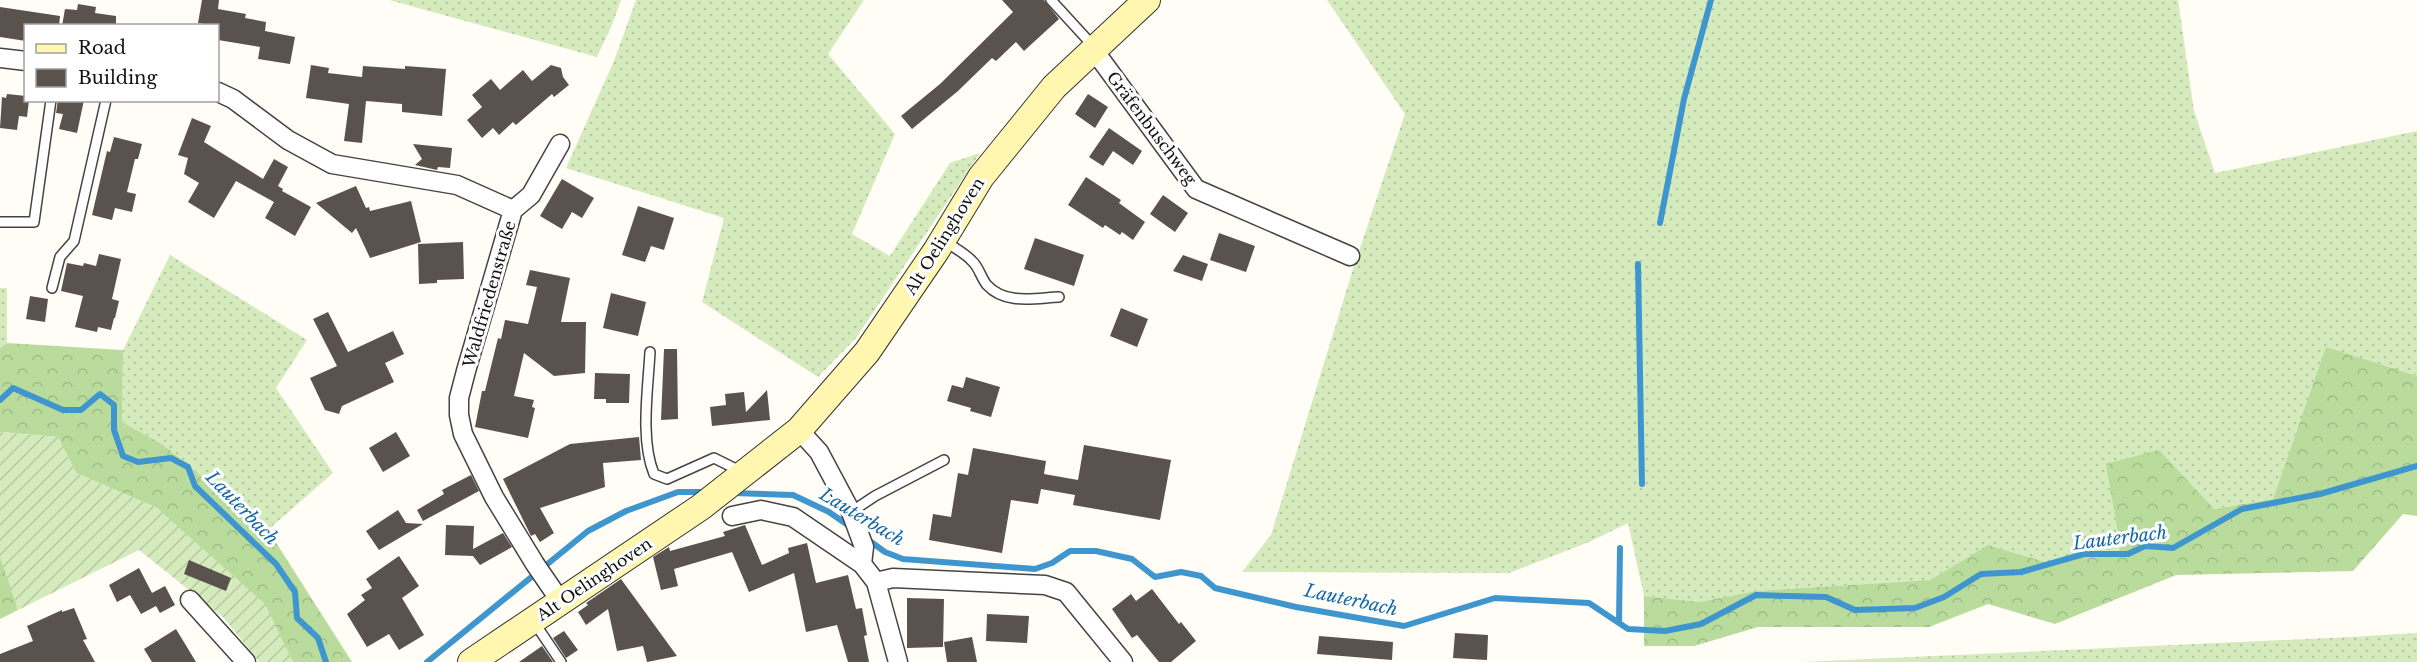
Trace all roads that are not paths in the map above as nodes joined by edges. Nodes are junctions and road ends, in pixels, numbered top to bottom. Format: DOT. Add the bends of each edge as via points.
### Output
graph roads {
  1 [pos="1051,0"];
  2 [pos="1147,0"];
  3 [pos="1094,49"];
  4 [pos="0,58"];
  5 [pos="24,61"];
  6 [pos="219,92"];
  7 [pos="51,102"];
  8 [pos="106,102"];
  9 [pos="560,144"];
  10 [pos="513,210"];
  11 [pos="0,222"];
  12 [pos="944,240"];
  13 [pos="1350,256"];
  14 [pos="52,288"];
  15 [pos="1059,297"];
  16 [pos="650,352"];
  17 [pos="799,430"];
  18 [pos="944,460"];
  19 [pos="745,474"];
  20 [pos="851,512"];
  21 [pos="732,516"];
  22 [pos="863,556"];
  23 [pos="876,582"];
  24 [pos="556,592"];
  25 [pos="190,600"];
  26 [pos="533,621"];
  27 [pos="246,662"];
  28 [pos="471,662"];
  29 [pos="561,662"];
  30 [pos="898,662"];
  31 [pos="1123,662"];
  1 -- 3 [label="lane"];
  2 -- 3 [label="main road, Alt Oelinghoven"];
  3 -- 12 [label="main road, Alt Oelinghoven" via="1054,87 981,177"];
  3 -- 13 [label="street, Gräfenbuschweg" via="1196,189"];
  4 -- 5 [label="street"];
  6 -- 10 [label="street, Waldfriedenstraße" via="288,140 332,164 458,185"];
  7 -- 11 [label="lane" via="34,222"];
  8 -- 14 [label="lane" via="74,241 60,257"];
  9 -- 10 [label="street" via="531,195"];
  10 -- 24 [label="street, Waldfriedenstraße" via="466,371 459,415 463,434 494,497 534,564"];
  12 -- 15 [label="lane" via="974,262 989,287 1000,295 1023,299"];
  12 -- 17 [label="main road, Alt Oelinghoven" via="862,358"];
  16 -- 19 [label="lane" via="646,412 654,474 667,479 714,458"];
  17 -- 19 [label="main road, Alt Oelinghoven"];
  17 -- 20 [label="street" via="819,452"];
  18 -- 20 [label="lane"];
  19 -- 24 [label="main road, Alt Oelinghoven" via="701,507"];
  20 -- 22 [label="street"];
  21 -- 22 [label="street" via="761,510 793,517"];
  22 -- 23 [label="street"];
  23 -- 30 [label="street"];
  23 -- 31 [label="street" via="894,578 1045,585 1066,592"];
  24 -- 26 [label="main road, Alt Oelinghoven"];
  25 -- 27 [label="street"];
  26 -- 28 [label="main road, Alt Oelinghoven"];
  26 -- 29 [label="lane"];
}
